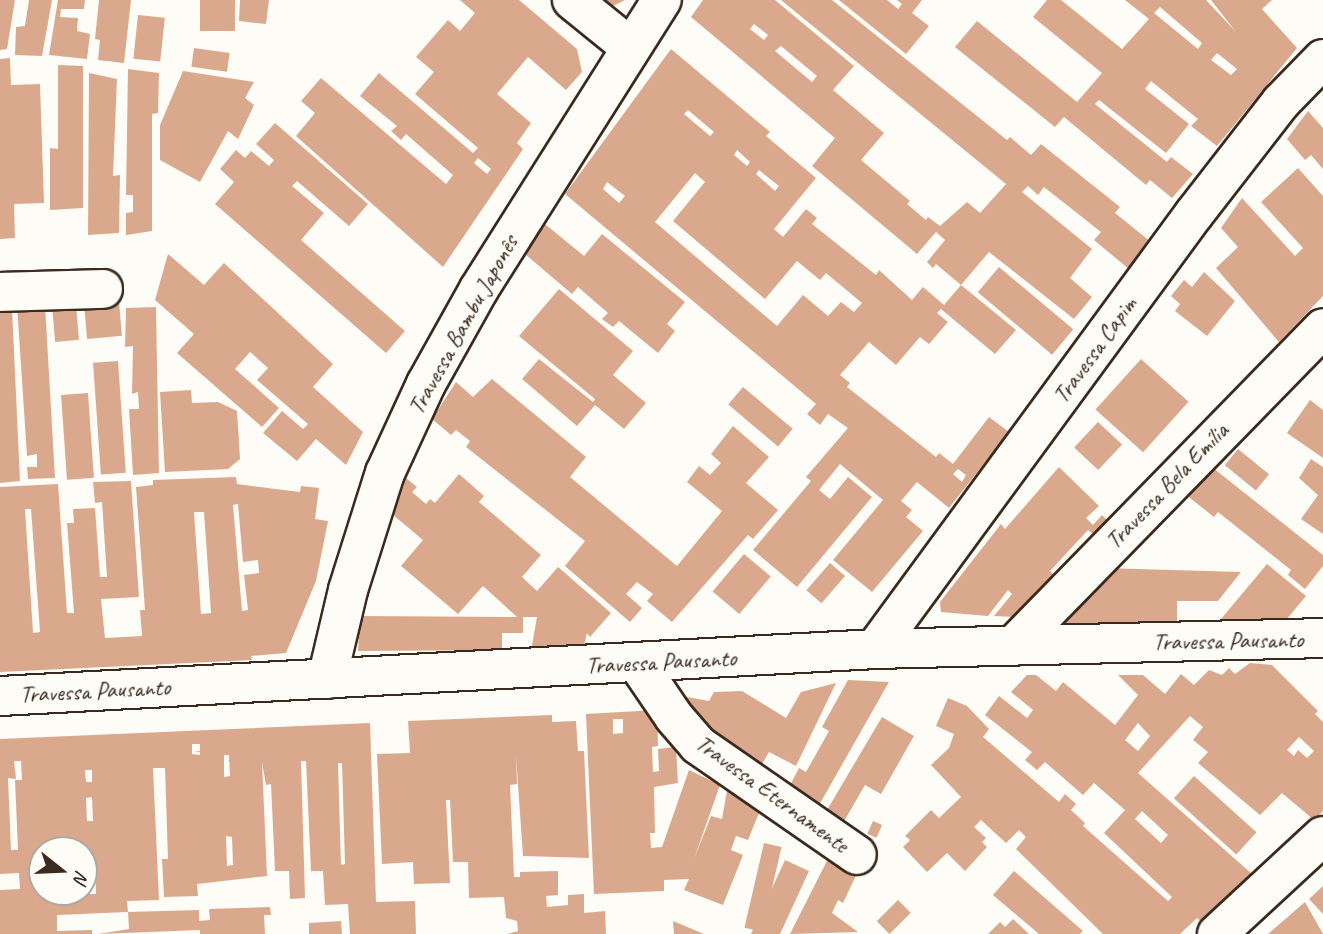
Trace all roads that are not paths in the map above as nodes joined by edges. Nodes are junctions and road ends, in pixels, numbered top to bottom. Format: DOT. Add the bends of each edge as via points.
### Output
graph roads {
  1 [pos="572,0"];
  2 [pos="662,0"];
  3 [pos="630,47"];
  4 [pos="1323,59"];
  5 [pos="103,289"];
  6 [pos="0,292"];
  7 [pos="1323,328"];
  8 [pos="1323,638"];
  9 [pos="1013,646"];
  10 [pos="875,649"];
  11 [pos="638,664"];
  12 [pos="327,679"];
  13 [pos="0,696"];
  14 [pos="1323,836"];
  15 [pos="857,855"];
  16 [pos="1217,934"];
  1 -- 3 [label="street"];
  2 -- 3 [label="street, Travessa Bambu Japonês"];
  3 -- 12 [label="street, Travessa Bambu Japonês" via="426,384 385,473 348,590"];
  4 -- 10 [label="street, Travessa Capim" via="1281,102 1202,204"];
  5 -- 6 [label="street"];
  7 -- 9 [label="street, Travessa Bela Emília"];
  8 -- 9 [label="street, Travessa Pausanto"];
  9 -- 10 [label="street, Travessa Pausanto"];
  10 -- 11 [label="street, Travessa Pausanto"];
  11 -- 12 [label="street, Travessa Pausanto"];
  11 -- 15 [label="street, Travessa Eternamente" via="698,745"];
  12 -- 13 [label="street, Travessa Pausanto"];
  14 -- 16 [label="street"];
}
